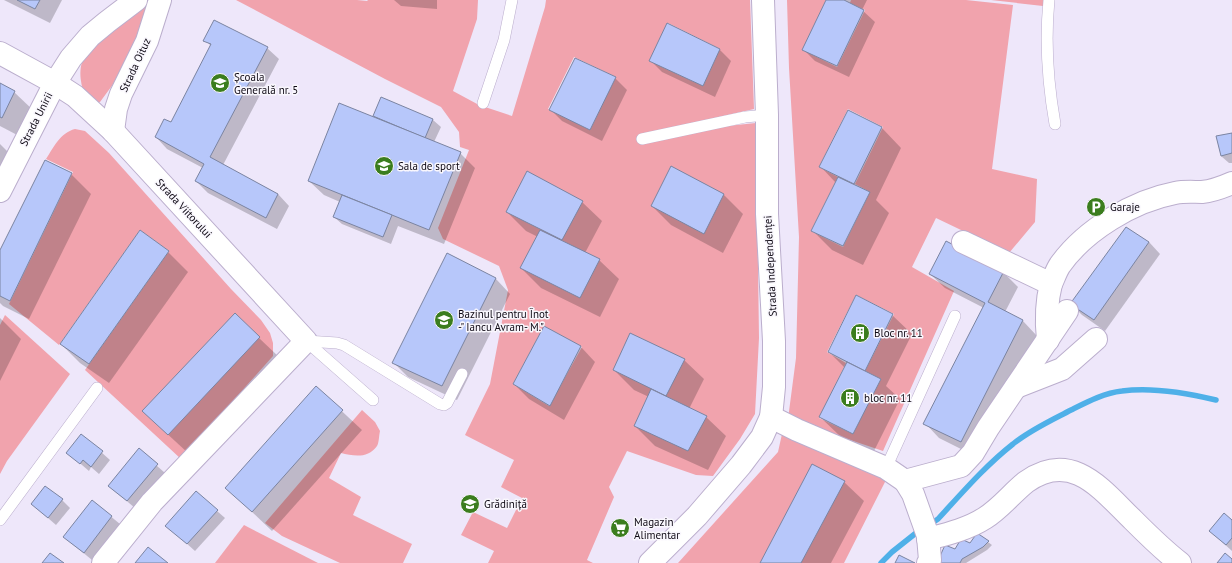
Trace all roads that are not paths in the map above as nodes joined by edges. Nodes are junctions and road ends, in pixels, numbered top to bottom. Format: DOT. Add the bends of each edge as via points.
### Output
graph roads {
  1 [pos="136,0"];
  2 [pos="160,0"];
  3 [pos="512,0"];
  4 [pos="763,0"];
  5 [pos="1049,0"];
  6 [pos="0,53"];
  7 [pos="55,82"];
  8 [pos="483,103"];
  9 [pos="767,115"];
  10 [pos="1055,124"];
  11 [pos="113,131"];
  12 [pos="642,139"];
  13 [pos="1232,183"];
  14 [pos="0,191"];
  15 [pos="963,242"];
  16 [pos="1050,284"];
  17 [pos="1067,311"];
  18 [pos="955,316"];
  19 [pos="1096,339"];
  20 [pos="1048,340"];
  21 [pos="306,341"];
  22 [pos="462,374"];
  23 [pos="1016,387"];
  24 [pos="97,388"];
  25 [pos="373,400"];
  26 [pos="770,417"];
  27 [pos="886,468"];
  28 [pos="905,481"];
  29 [pos="0,520"];
  30 [pos="928,538"];
  31 [pos="103,563"];
  32 [pos="650,563"];
  33 [pos="928,563"];
  34 [pos="1180,563"];
  1 -- 7 [label="street" via="90,36"];
  2 -- 11 [label="street, Strada Oituz" via="147,41 119,99"];
  3 -- 8 [label="lane" via="504,40"];
  4 -- 9 [label="street, Strada Independenței"];
  5 -- 10 [label="lane" via="1049,76"];
  6 -- 7 [label="street, Strada Unirii"];
  7 -- 11 [label="street, Strada Viitorului" via="75,96"];
  7 -- 14 [label="street, Strada Unirii"];
  9 -- 12 [label="lane" via="745,117"];
  9 -- 26 [label="street, Strada Independenței" via="767,214 774,341 774,387"];
  11 -- 21 [label="street, Strada Viitorului"];
  13 -- 16 [label="street" via="1203,192 1167,194 1114,217 1075,247"];
  15 -- 16 [label="street"];
  16 -- 20 [label="street" via="1046,316"];
  17 -- 20 [label="street"];
  18 -- 27 [label="lane"];
  19 -- 23 [label="street" via="1062,369"];
  20 -- 23 [label="street"];
  21 -- 22 [label="lane" via="344,345 444,405"];
  21 -- 25 [label="lane, Strada Viitorului"];
  21 -- 31 [label="street" via="152,502"];
  23 -- 28 [label="street" via="973,453 961,466"];
  24 -- 29 [label="lane"];
  26 -- 27 [label="street"];
  26 -- 32 [label="street, Strada Independenței" via="762,437 741,465 697,516"];
  27 -- 28 [label="street"];
  28 -- 30 [label="street" via="913,494"];
  30 -- 33 [label="street"];
  30 -- 34 [label="street" via="957,531 985,519 1026,482 1056,469 1090,479"];
}
